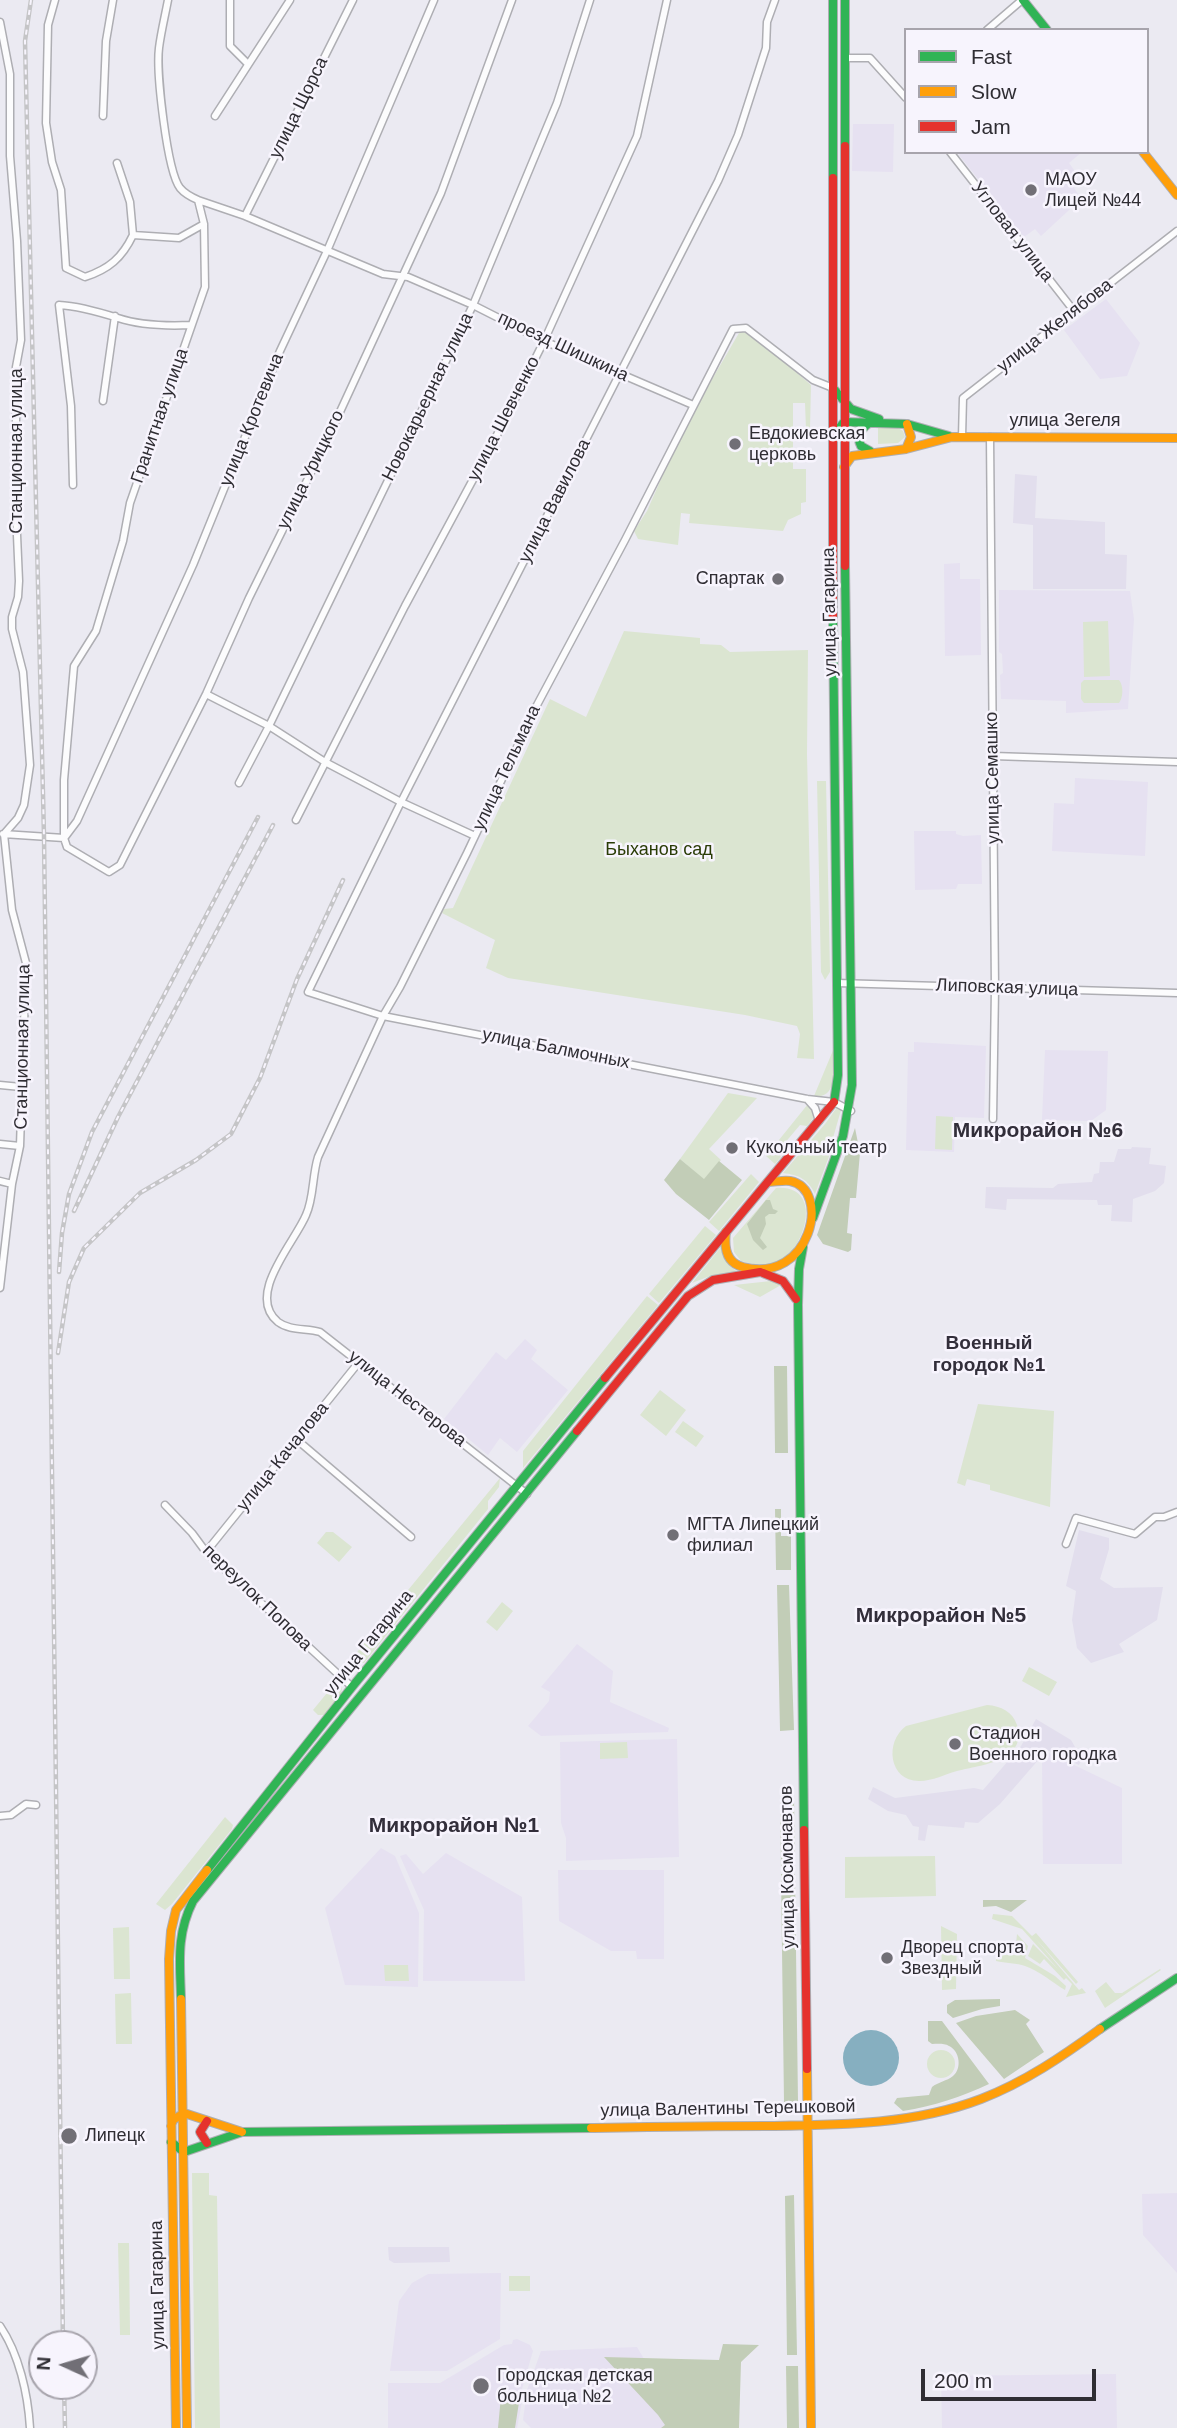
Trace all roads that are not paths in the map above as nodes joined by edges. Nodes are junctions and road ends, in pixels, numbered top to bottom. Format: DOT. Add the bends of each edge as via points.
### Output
graph roads {
  1 [pos="55,0"];
  2 [pos="113,0"];
  3 [pos="168,0"];
  4 [pos="230,0"];
  5 [pos="290,0"];
  6 [pos="353,0"];
  7 [pos="434,0"];
  8 [pos="512,0"];
  9 [pos="590,0"];
  10 [pos="667,0"];
  11 [pos="775,0"];
  12 [pos="834,0"];
  13 [pos="845,0"];
  14 [pos="1022,0"];
  15 [pos="0,22"];
  16 [pos="990,28"];
  17 [pos="1045,28"];
  18 [pos="845,58"];
  19 [pos="248,64"];
  20 [pos="904,96"];
  21 [pos="103,116"];
  22 [pos="215,116"];
  23 [pos="952,154"];
  24 [pos="1145,154"];
  25 [pos="117,163"];
  26 [pos="1177,195"];
  27 [pos="198,200"];
  28 [pos="246,216"];
  29 [pos="204,224"];
  30 [pos="1177,231"];
  31 [pos="133,235"];
  32 [pos="327,251"];
  33 [pos="401,278"];
  34 [pos="473,305"];
  35 [pos="1074,312"];
  36 [pos="115,316"];
  37 [pos="191,325"];
  38 [pos="544,341"];
  39 [pos="620,373"];
  40 [pos="833,388"];
  41 [pos="103,401"];
  42 [pos="844,403"];
  43 [pos="693,405"];
  44 [pos="844,422"];
  45 [pos="871,422"];
  46 [pos="892,422"];
  47 [pos="907,424"];
  48 [pos="832,437"];
  49 [pos="952,437"];
  50 [pos="962,437"];
  51 [pos="990,437"];
  52 [pos="1177,438"];
  53 [pos="906,449"];
  54 [pos="873,452"];
  55 [pos="844,467"];
  56 [pos="73,485"];
  57 [pos="206,694"];
  58 [pos="269,726"];
  59 [pos="993,756"];
  60 [pos="325,762"];
  61 [pos="1177,762"];
  62 [pos="239,783"];
  63 [pos="401,802"];
  64 [pos="835,819"];
  65 [pos="848,819"];
  66 [pos="296,820"];
  67 [pos="2,833"];
  68 [pos="475,836"];
  69 [pos="64,838"];
  70 [pos="837,984"];
  71 [pos="850,984"];
  72 [pos="995,988"];
  73 [pos="308,992"];
  74 [pos="1177,993"];
  75 [pos="383,1016"];
  76 [pos="0,1085"];
  77 [pos="20,1087"];
  78 [pos="807,1099"];
  79 [pos="834,1102"];
  80 [pos="851,1111"];
  81 [pos="993,1119"];
  82 [pos="819,1121"];
  83 [pos="0,1143"];
  84 [pos="20,1146"];
  85 [pos="0,1181"];
  86 [pos="768,1182"];
  87 [pos="12,1184"];
  88 [pos="813,1218"];
  89 [pos="726,1230"];
  90 [pos="803,1247"];
  91 [pos="762,1273"];
  92 [pos="0,1288"];
  93 [pos="798,1306"];
  94 [pos="278,1322"];
  95 [pos="359,1362"];
  96 [pos="296,1439"];
  97 [pos="517,1486"];
  98 [pos="527,1494"];
  99 [pos="165,1505"];
  100 [pos="1177,1512"];
  101 [pos="411,1536"];
  102 [pos="1066,1544"];
  103 [pos="206,1552"];
  104 [pos="352,1687"];
  105 [pos="263,1799"];
  106 [pos="36,1805"];
  107 [pos="272,1806"];
  108 [pos="0,1816"];
  109 [pos="1177,1978"];
  110 [pos="184,2113"];
  111 [pos="207,2121"];
  112 [pos="807,2125"];
  113 [pos="171,2126"];
  114 [pos="237,2132"];
  115 [pos="172,2142"];
  116 [pos="207,2143"];
  117 [pos="184,2152"];
  118 [pos="0,2326"];
  119 [pos="187,2373"];
  120 [pos="175,2374"];
  121 [pos="30,2428"];
  122 [pos="176,2428"];
  123 [pos="187,2428"];
  124 [pos="811,2428"];
  1 -- 31 [label="street" via="48,25 46,123 61,190 66,268 85,277 105,270 124,254"];
  2 -- 21 [label="street"];
  3 -- 27 [label="street, Гранитная улица" via="159,50 160,100 178,186"];
  4 -- 19 [label="street" via="230,46"];
  5 -- 19 [label="street"];
  6 -- 28 [label="street, улица Щорса"];
  7 -- 32 [label="street, улица Кротевича"];
  8 -- 33 [label="street, улица Урицкого" via="441,193"];
  9 -- 34 [label="street, Новокарьерная улица" via="557,103"];
  10 -- 38 [label="street, улица Шевченко" via="637,136"];
  11 -- 39 [label="street, улица Вавилова" via="767,22 766,48 738,135"];
  12 -- 40 [label="main road, улица Гагарина"];
  13 -- 18 [label="main road, улица Гагарина"];
  14 -- 16 [label="street"];
  14 -- 17 [label="main road"];
  15 -- 67 [label="street, Станционная улица" via="10,74 9,156 21,340 16,367 19,582 12,629 23,672 30,765 24,805"];
  18 -- 20 [label="street" via="870,58"];
  18 -- 42 [label="main road, улица Гагарина"];
  19 -- 22 [label="street"];
  23 -- 35 [label="street, Угловая улица"];
  24 -- 26 [label="main road"];
  25 -- 31 [label="street" via="130,202"];
  27 -- 28 [label="street, проезд Шишкина"];
  27 -- 29 [label="street, Гранитная улица"];
  28 -- 32 [label="street, проезд Шишкина"];
  29 -- 31 [label="street" via="179,238"];
  29 -- 37 [label="street, Гранитная улица" via="205,287"];
  30 -- 35 [label="street, улица Желябова"];
  32 -- 33 [label="street, проезд Шишкина"];
  32 -- 69 [label="street, улица Кротевича" via="280,351 193,565 77,821"];
  33 -- 34 [label="street, проезд Шишкина"];
  33 -- 57 [label="street, улица Урицкого"];
  34 -- 38 [label="street, проезд Шишкина"];
  34 -- 58 [label="street, Новокарьерная улица"];
  35 -- 50 [label="street, улица Желябова" via="963,398"];
  36 -- 37 [label="street"];
  36 -- 41 [label="street"];
  36 -- 56 [label="street" via="59,305 71,406"];
  37 -- 69 [label="street, Гранитная улица" via="130,503 96,631 74,666"];
  38 -- 39 [label="street, проезд Шишкина"];
  38 -- 60 [label="street, улица Шевченко"];
  39 -- 43 [label="street, проезд Шишкина"];
  39 -- 63 [label="street, улица Вавилова"];
  40 -- 42 [label="main road"];
  40 -- 43 [label="street, улица Тельмана" via="813,380 746,328 733,329"];
  40 -- 48 [label="main road, улица Гагарина"];
  42 -- 44 [label="main road, улица Гагарина"];
  42 -- 46 [label="main road" via="863,415"];
  43 -- 68 [label="street, улица Тельмана" via="537,705"];
  44 -- 45 [label="main road"];
  44 -- 48 [label="main road"];
  44 -- 55 [label="main road, улица Гагарина"];
  45 -- 46 [label="main road"];
  45 -- 54 [label="main road" via="858,435 865,450"];
  46 -- 47 [label="main road"];
  47 -- 49 [label="main road"];
  47 -- 53 [label="main road" via="911,437"];
  48 -- 64 [label="main road, улица Гагарина"];
  49 -- 50 [label="main road, улица Зегеля"];
  49 -- 53 [label="main road"];
  50 -- 51 [label="main road, улица Зегеля"];
  51 -- 52 [label="main road, улица Зегеля"];
  51 -- 59 [label="street, улица Семашко"];
  53 -- 54 [label="main road"];
  54 -- 55 [label="main road" via="852,456"];
  55 -- 65 [label="main road, улица Гагарина"];
  57 -- 58 [label="street"];
  57 -- 69 [label="street, улица Урицкого" via="120,865 109,872 66,847"];
  58 -- 60 [label="street"];
  58 -- 62 [label="street, Новокарьерная улица"];
  59 -- 61 [label="street"];
  59 -- 72 [label="street, улица Семашко"];
  60 -- 63 [label="street"];
  60 -- 66 [label="street, улица Шевченко"];
  63 -- 68 [label="street"];
  63 -- 73 [label="street, улица Вавилова"];
  64 -- 65 [label="main road" via="842,827"];
  64 -- 70 [label="main road, улица Гагарина"];
  65 -- 71 [label="main road, улица Гагарина"];
  67 -- 69 [label="street"];
  67 -- 77 [label="street, Станционная улица" via="12,910 26,963"];
  68 -- 75 [label="street, улица Тельмана"];
  70 -- 71 [label="street, Липовская улица"];
  70 -- 79 [label="main road, улица Гагарина"];
  71 -- 72 [label="street, Липовская улица"];
  71 -- 80 [label="main road, улица Гагарина"];
  72 -- 74 [label="street, Липовская улица"];
  72 -- 81 [label="street, улица Семашко"];
  73 -- 75 [label="street, улица Балмочных"];
  75 -- 78 [label="street, улица Балмочных"];
  75 -- 94 [label="street, улица Тельмана" via="318,1157 306,1215 268,1284 268,1307"];
  76 -- 77 [label="street"];
  77 -- 84 [label="street, Станционная улица"];
  78 -- 79 [label="street, улица Балмочных"];
  78 -- 82 [label="street"];
  79 -- 80 [label="street"];
  79 -- 82 [label="main road"];
  80 -- 88 [label="main road, улица Гагарина"];
  82 -- 86 [label="main road"];
  83 -- 84 [label="street"];
  84 -- 87 [label="street, Станционная улица"];
  85 -- 87 [label="street"];
  86 -- 88 [label="main road" via="785,1180 801,1187 811,1200"];
  86 -- 89 [label="main road"];
  87 -- 92 [label="street, Станционная улица"];
  88 -- 90 [label="main road"];
  89 -- 91 [label="main road" via="728,1258"];
  89 -- 97 [label="main road, улица Гагарина"];
  90 -- 91 [label="main road" via="785,1266"];
  90 -- 93 [label="main road, улица Космонавтов"];
  91 -- 93 [label="main road" via="790,1285"];
  91 -- 98 [label="main road, улица Гагарина" via="713,1280 688,1296"];
  93 -- 112 [label="main road, улица Космонавтов"];
  94 -- 95 [label="street, улица Нестерова" via="320,1332"];
  95 -- 96 [label="street, улица Качалова"];
  95 -- 97 [label="street, улица Нестерова"];
  96 -- 101 [label="street"];
  96 -- 103 [label="street, улица Качалова"];
  97 -- 98 [label="street, улица Нестерова"];
  97 -- 104 [label="main road, улица Гагарина"];
  98 -- 107 [label="main road, улица Гагарина"];
  99 -- 103 [label="street, переулок Попова"];
  100 -- 102 [label="street" via="1155,1517 1135,1534 1076,1518"];
  103 -- 104 [label="street, переулок Попова"];
  104 -- 105 [label="main road, улица Гагарина"];
  105 -- 107 [label="main road"];
  105 -- 113 [label="main road, улица Гагарина" via="176,1910 169,1959"];
  106 -- 108 [label="street" via="26,1804 11,1815"];
  107 -- 110 [label="main road, улица Гагарина" via="193,1901 184,1919 179,1942"];
  109 -- 112 [label="main road, улица Валентины Терешковой" via="1032,2074 983,2099 909,2119"];
  110 -- 111 [label="main road"];
  110 -- 113 [label="main road"];
  110 -- 117 [label="main road, улица Гагарина"];
  111 -- 114 [label="main road"];
  111 -- 116 [label="main road" via="200,2132"];
  112 -- 114 [label="main road, улица Валентины Терешковой"];
  112 -- 124 [label="main road, улица Космонавтов"];
  113 -- 115 [label="main road, улица Гагарина"];
  114 -- 116 [label="main road"];
  115 -- 117 [label="main road"];
  115 -- 120 [label="main road, улица Гагарина"];
  116 -- 117 [label="main road"];
  117 -- 119 [label="main road, улица Гагарина"];
  118 -- 121 [label="street" via="12,2343"];
  119 -- 120 [label="main road"];
  119 -- 123 [label="main road, улица Гагарина"];
  120 -- 122 [label="main road, улица Гагарина"];
}
